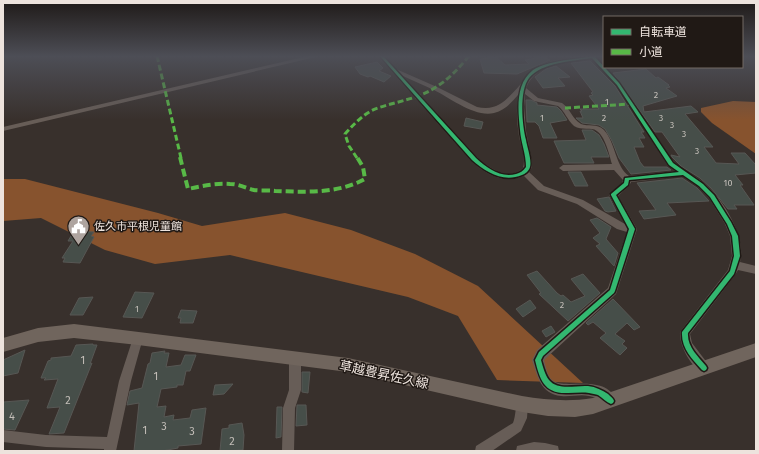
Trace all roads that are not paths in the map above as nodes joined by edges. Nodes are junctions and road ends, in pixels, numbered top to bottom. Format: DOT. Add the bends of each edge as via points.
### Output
graph roads {
  1 [pos="226,77"];
  2 [pos="399,77"];
  3 [pos="410,77"];
  4 [pos="528,77"];
  5 [pos="612,77"];
  6 [pos="523,88"];
  7 [pos="3,129"];
  8 [pos="616,167"];
  9 [pos="563,168"];
  10 [pos="524,172"];
  11 [pos="684,173"];
  12 [pos="627,179"];
  13 [pos="632,230"];
  14 [pos="735,265"];
  15 [pos="756,270"];
  16 [pos="138,338"];
  17 [pos="3,344"];
  18 [pos="756,350"];
  19 [pos="295,358"];
  20 [pos="704,368"];
  21 [pos="611,401"];
  22 [pos="522,404"];
  23 [pos="3,436"];
  24 [pos="110,447"];
  25 [pos="288,451"];
  26 [pos="481,451"];
  27 [pos="522,451"];
  28 [pos="554,451"];
  1 -- 7 [label="street"];
  2 -- 10 [label="street" via="482,166 506,177"];
  3 -- 6 [label="street" via="484,111 502,107 519,88"];
  4 -- 6 [label="street"];
  5 -- 11 [label="street" via="671,164"];
  6 -- 8 [label="street" via="536,100 560,104 577,125 599,128 609,143"];
  6 -- 10 [label="street" via="519,109 528,164"];
  8 -- 9 [label="street"];
  8 -- 12 [label="street"];
  10 -- 13 [label="street" via="541,188 580,202 620,227"];
  11 -- 12 [label="street"];
  11 -- 14 [label="street" via="708,190 729,223 735,236"];
  12 -- 13 [label="street" via="626,184 613,195"];
  13 -- 21 [label="street" via="612,291 541,354 538,360 544,380 551,387 561,390 592,390 600,392"];
  14 -- 15 [label="street"];
  14 -- 20 [label="street" via="685,332 684,341"];
  16 -- 17 [label="main road, 草越豊昇佐久線" via="74,331 38,335"];
  16 -- 19 [label="main road, 草越豊昇佐久線"];
  16 -- 24 [label="street"];
  18 -- 20 [label="main road, 草越豊昇佐久線"];
  19 -- 22 [label="main road, 草越豊昇佐久線" via="348,366"];
  19 -- 25 [label="street" via="295,390 290,408"];
  20 -- 21 [label="main road, 草越豊昇佐久線"];
  21 -- 22 [label="main road, 草越豊昇佐久線" via="575,408 548,408"];
  22 -- 26 [label="street" via="517,427"];
  23 -- 24 [label="street"];
  27 -- 28 [label="street" via="533,448"];
}
